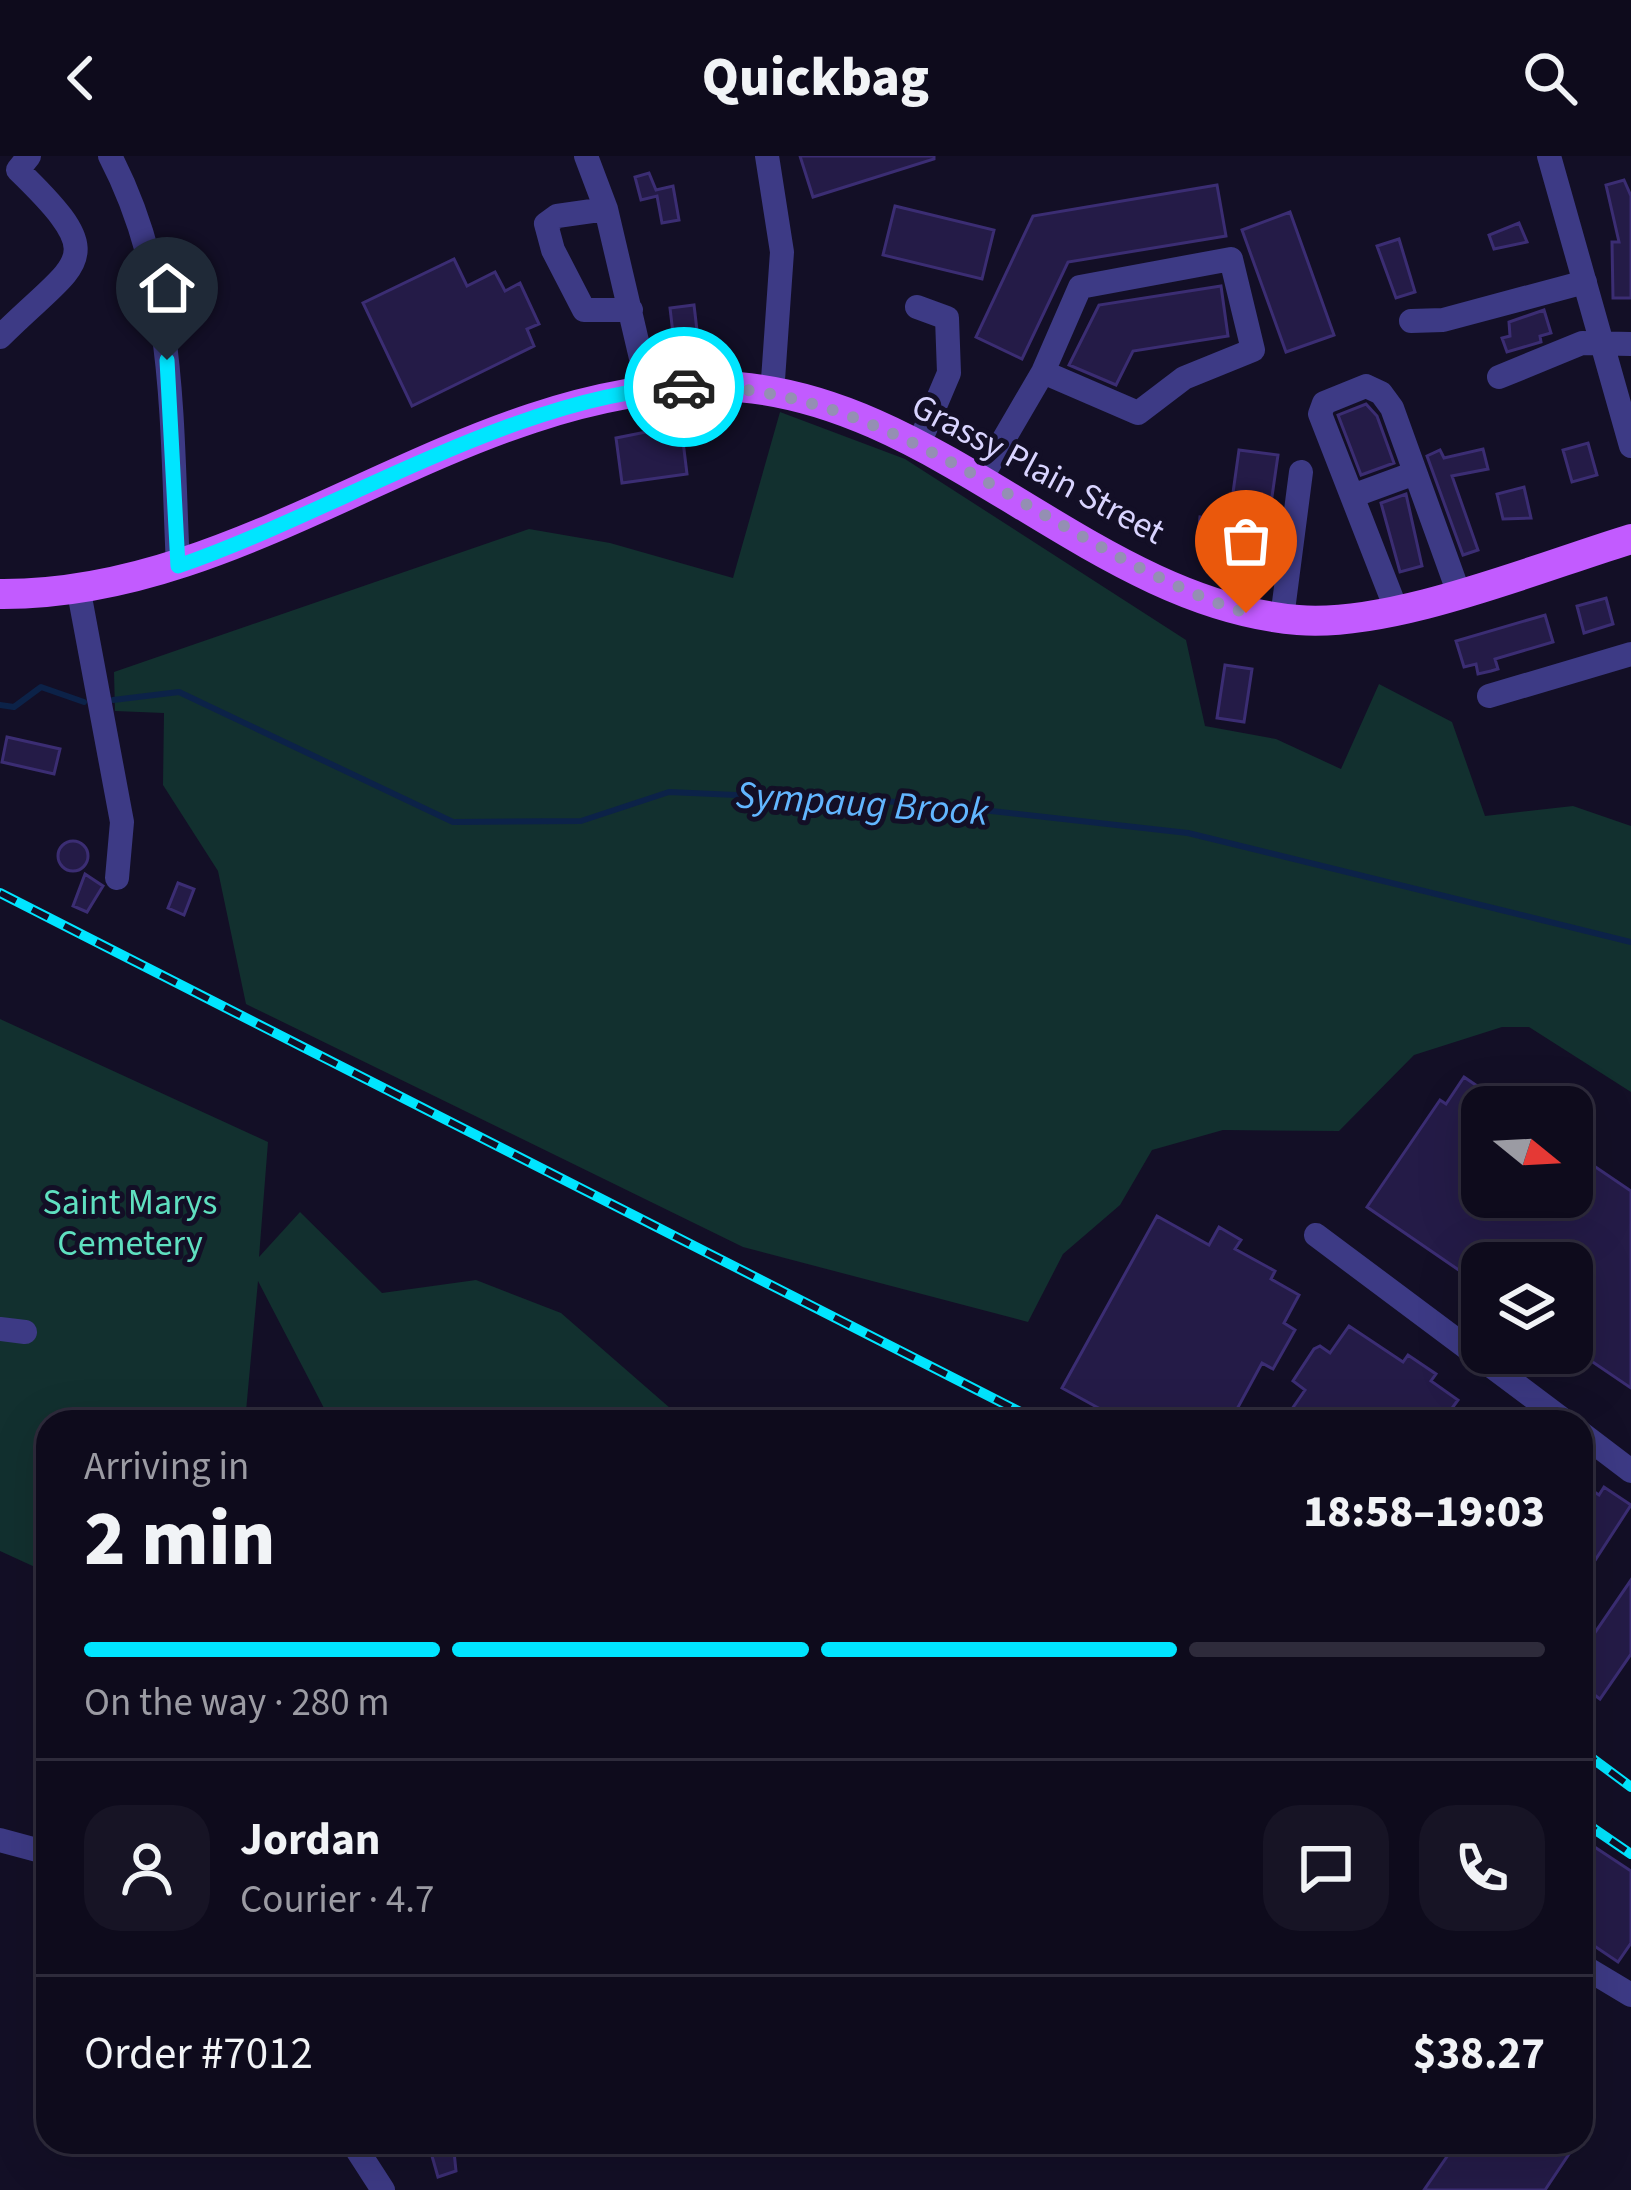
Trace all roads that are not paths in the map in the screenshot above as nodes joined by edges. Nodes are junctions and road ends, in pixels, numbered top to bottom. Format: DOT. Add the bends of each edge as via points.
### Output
graph roads {
  1 [pos="110,156"];
  2 [pos="586,156"];
  3 [pos="766,156"];
  4 [pos="1549,156"];
  5 [pos="15,164"];
  6 [pos="606,209"];
  7 [pos="1585,282"];
  8 [pos="917,307"];
  9 [pos="632,310"];
  10 [pos="1411,321"];
  11 [pos="0,338"];
  12 [pos="1602,344"];
  13 [pos="1631,344"];
  14 [pos="1042,372"];
  15 [pos="1499,377"];
  16 [pos="648,388"];
  17 [pos="772,394"];
  18 [pos="918,446"];
  19 [pos="1631,446"];
  20 [pos="1301,472"];
  21 [pos="1415,473"];
  22 [pos="980,480"];
  23 [pos="1355,495"];
  24 [pos="1631,539"];
  25 [pos="178,566"];
  26 [pos="1458,591"];
  27 [pos="80,592"];
  28 [pos="0,594"];
  29 [pos="1396,609"];
  30 [pos="1282,618"];
  31 [pos="1631,654"];
  32 [pos="1489,696"];
  33 [pos="117,878"];
  34 [pos="1316,1235"];
  35 [pos="1550,1410"];
  36 [pos="1593,1442"];
  37 [pos="1631,1471"];
  38 [pos="0,1840"];
  39 [pos="36,1850"];
  40 [pos="1593,1972"];
  41 [pos="1631,1995"];
  42 [pos="360,2154"];
  43 [pos="383,2190"];
  1 -- 25 [label="street" via="157,276"];
  2 -- 6 [label="street"];
  3 -- 17 [label="street" via="782,252"];
  4 -- 7 [label="street"];
  5 -- 11 [label="street" via="79,244 60,283"];
  6 -- 9 [label="street"];
  6 -- 9 [label="street" via="546,224 584,310"];
  7 -- 10 [label="street" via="1443,320"];
  7 -- 12 [label="street"];
  8 -- 18 [label="street" via="947,318 949,373"];
  9 -- 16 [label="street"];
  12 -- 13 [label="street"];
  12 -- 15 [label="street" via="1582,343"];
  12 -- 19 [label="street"];
  14 -- 14 [label="street" via="1080,287 1231,259 1252,350 1184,378 1138,412"];
  14 -- 22 [label="street"];
  16 -- 17 [label="main road, Grassy Plain Street"];
  16 -- 25 [label="main road, Grassy Plain Street" via="527,421"];
  17 -- 18 [label="main road, Grassy Plain Street" via="860,418"];
  18 -- 22 [label="main road, Grassy Plain Street"];
  20 -- 30 [label="street"];
  21 -- 23 [label="street"];
  21 -- 23 [label="street" via="1381,393 1366,386 1341,394 1320,413"];
  21 -- 26 [label="street"];
  22 -- 30 [label="main road, Grassy Plain Street" via="1141,570 1208,600"];
  23 -- 29 [label="street"];
  24 -- 26 [label="main road, Grassy Plain Street"];
  25 -- 27 [label="main road, Grassy Plain Street"];
  26 -- 29 [label="main road, Grassy Plain Street"];
  27 -- 28 [label="main road, Grassy Plain Street"];
  27 -- 33 [label="street" via="122,823"];
  29 -- 30 [label="main road, Grassy Plain Street"];
  31 -- 32 [label="street"];
  34 -- 35 [label="street"];
  36 -- 37 [label="street"];
  38 -- 39 [label="street"];
  40 -- 41 [label="street"];
  42 -- 43 [label="street"];
}
